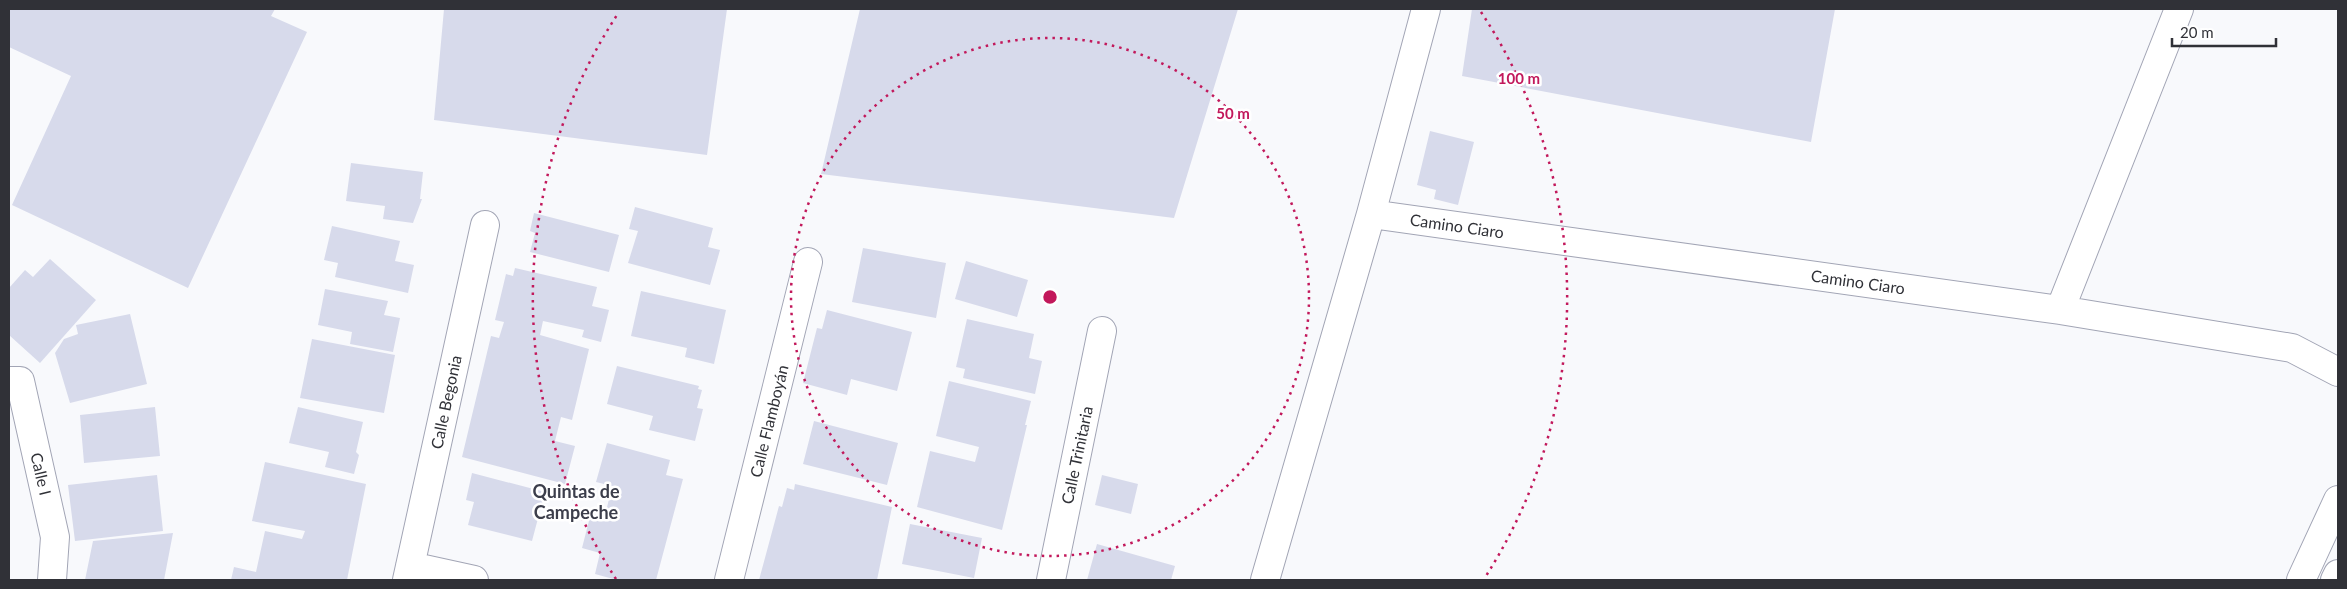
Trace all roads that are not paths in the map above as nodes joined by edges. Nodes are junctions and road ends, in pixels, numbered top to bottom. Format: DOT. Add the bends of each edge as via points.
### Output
graph roads {
  1 [pos="1426,9"];
  2 [pos="2179,9"];
  3 [pos="1371,214"];
  4 [pos="485,225"];
  5 [pos="808,262"];
  6 [pos="2060,310"];
  7 [pos="1102,331"];
  8 [pos="2338,372"];
  9 [pos="9,381"];
  10 [pos="2335,507"];
  11 [pos="408,573"];
  12 [pos="2338,574"];
  13 [pos="52,580"];
  14 [pos="474,580"];
  15 [pos="729,580"];
  16 [pos="1052,580"];
  17 [pos="1265,580"];
  18 [pos="2301,580"];
  19 [pos="2335,580"];
  1 -- 3 [label="street"];
  2 -- 6 [label="street"];
  3 -- 6 [label="street, Camino Ciaro"];
  3 -- 17 [label="street"];
  4 -- 11 [label="street, Calle Begonia"];
  5 -- 15 [label="street, Calle Flamboyán"];
  6 -- 8 [label="street, Camino Ciaro" via="2292,348"];
  7 -- 16 [label="street, Calle Trinitaria"];
  9 -- 13 [label="street, Calle I" via="20,381 55,537"];
  10 -- 18 [label="street"];
  11 -- 14 [label="street"];
  12 -- 19 [label="street"];
}
